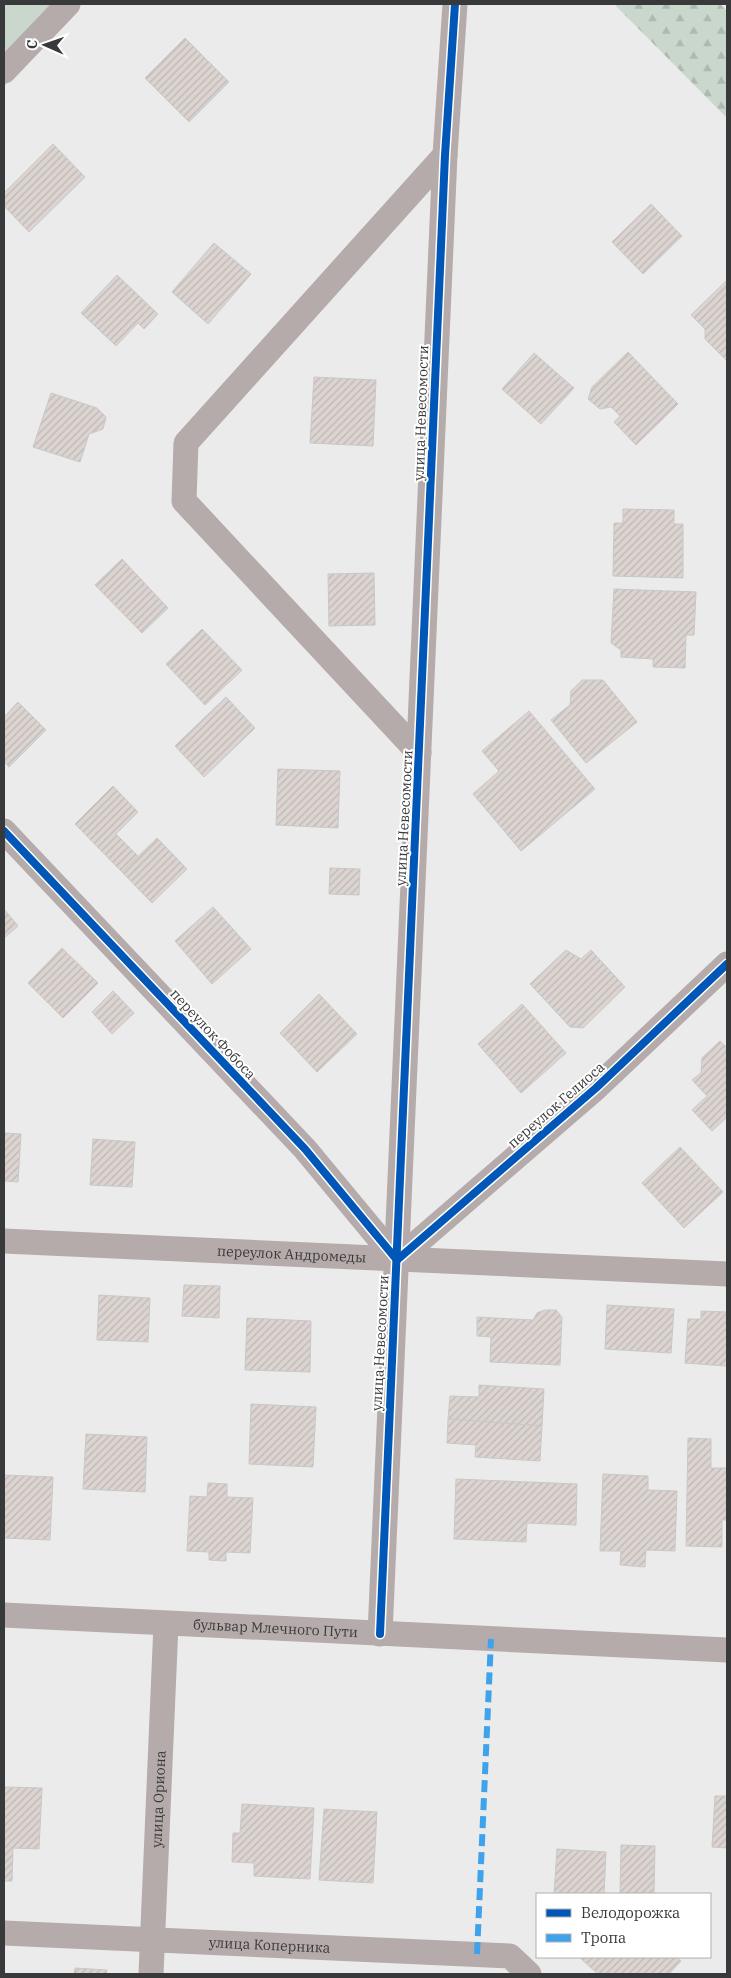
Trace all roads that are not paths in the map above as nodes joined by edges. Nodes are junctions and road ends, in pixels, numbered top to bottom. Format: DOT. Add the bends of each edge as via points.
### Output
graph roads {
  1 [pos="68,4"];
  2 [pos="455,4"];
  3 [pos="4,71"];
  4 [pos="445,155"];
  5 [pos="419,753"];
  6 [pos="4,831"];
  7 [pos="727,964"];
  8 [pos="4,1241"];
  9 [pos="397,1260"];
  10 [pos="727,1274"];
  11 [pos="4,1615"];
  12 [pos="166,1624"];
  13 [pos="380,1634"];
  14 [pos="727,1650"];
  15 [pos="4,1934"];
  16 [pos="152,1940"];
  17 [pos="151,1974"];
  18 [pos="529,1974"];
  1 -- 3 [label="street"];
  2 -- 4 [label="street, улица Невесомости"];
  4 -- 5 [label="street, улица Невесомости"];
  4 -- 5 [label="street" via="186,443 184,501"];
  5 -- 9 [label="street, улица Невесомости"];
  6 -- 9 [label="street, переулок Фобоса" via="305,1149"];
  7 -- 9 [label="street, переулок Гелиоса" via="596,1088"];
  8 -- 9 [label="street, переулок Андромеды"];
  9 -- 10 [label="street, переулок Андромеды"];
  9 -- 13 [label="street, улица Невесомости"];
  11 -- 12 [label="street, бульвар Млечного Пути"];
  12 -- 13 [label="street, бульвар Млечного Пути"];
  12 -- 16 [label="street, улица Ориона"];
  13 -- 14 [label="street, бульвар Млечного Пути"];
  15 -- 16 [label="street, улица Коперника"];
  16 -- 17 [label="street, улица Ориона"];
  16 -- 18 [label="street, улица Коперника" via="510,1956"];
}
